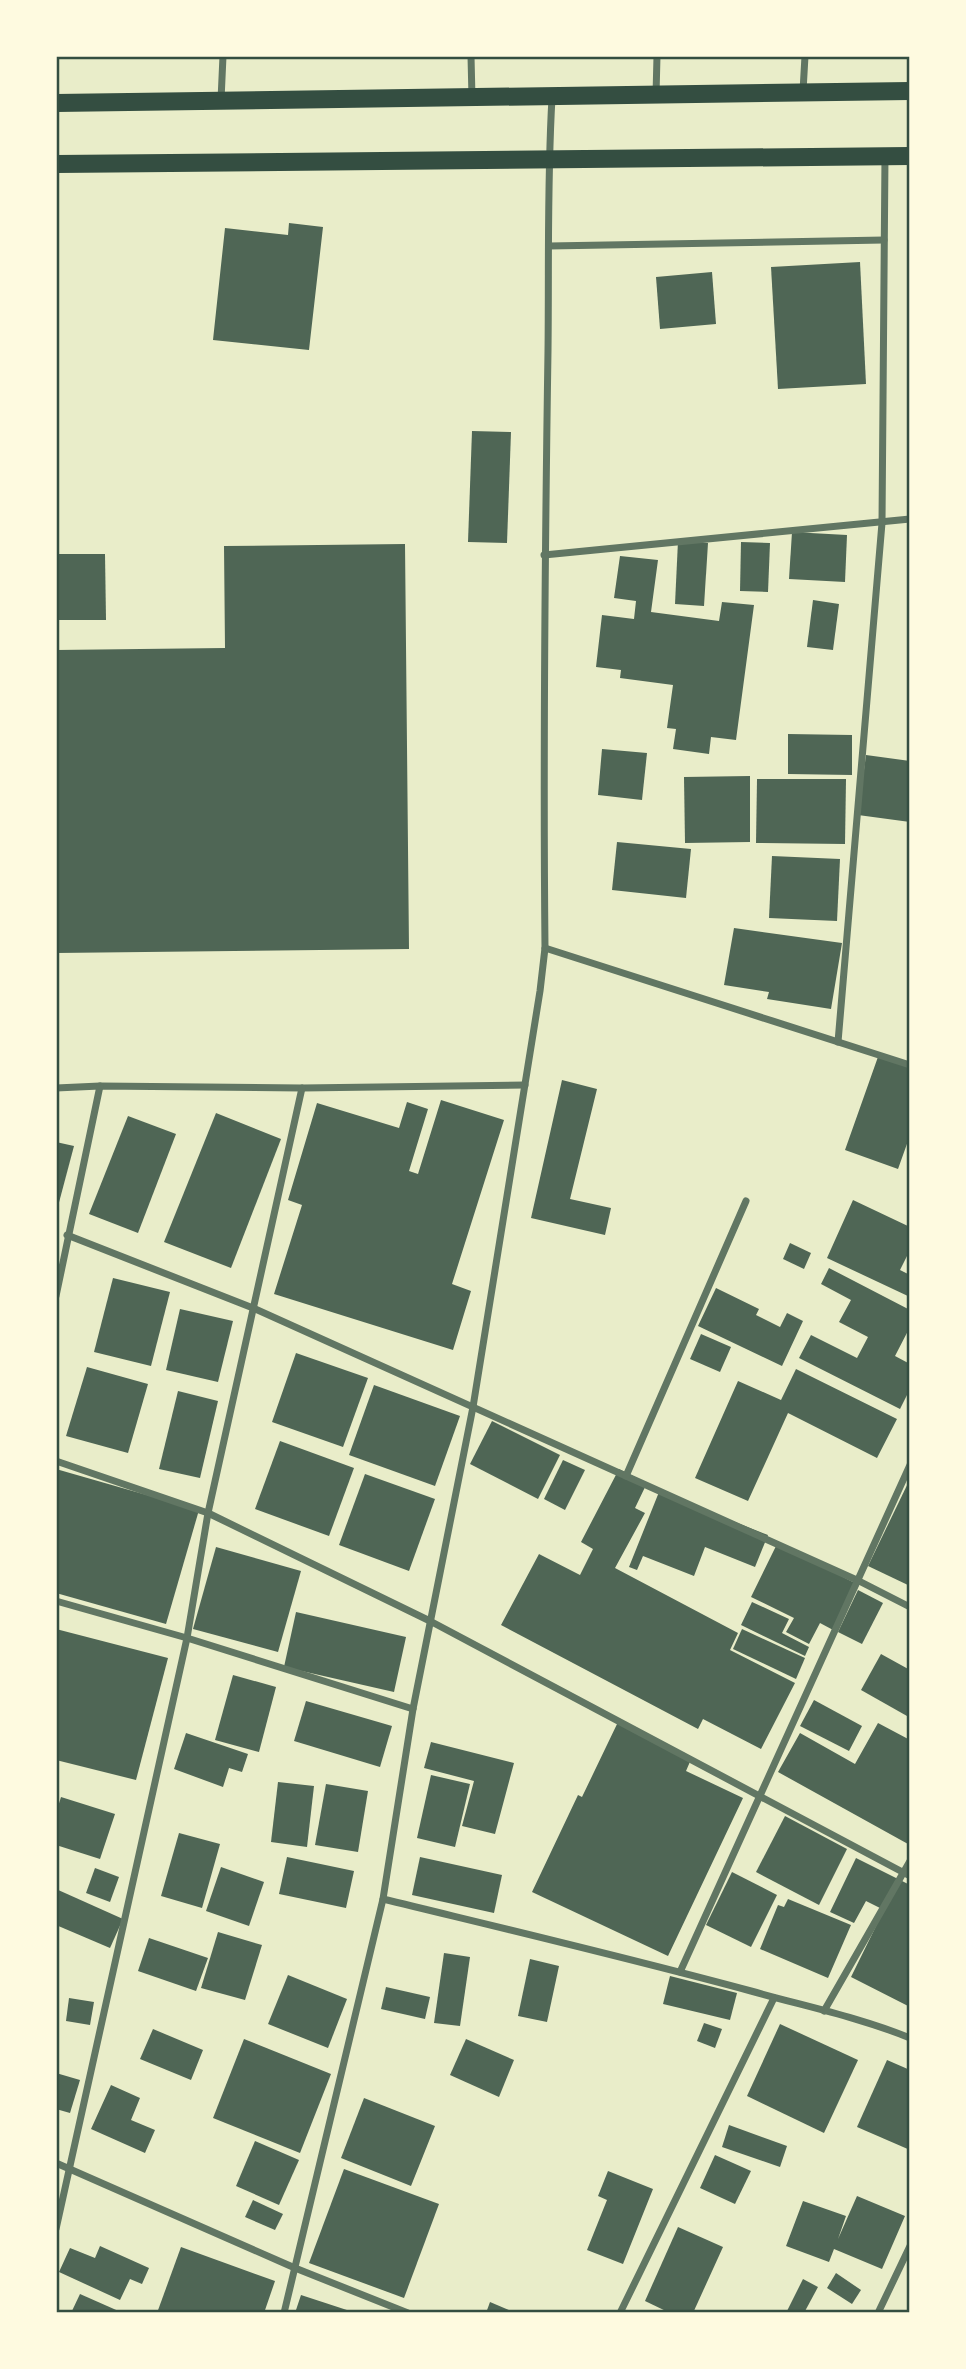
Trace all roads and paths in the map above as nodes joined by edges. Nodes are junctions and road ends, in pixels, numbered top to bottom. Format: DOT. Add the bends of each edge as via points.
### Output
graph roads {
  1 [pos="223,56"];
  2 [pos="471,56"];
  3 [pos="657,56"];
  4 [pos="805,56"];
  5 [pos="910,91"];
  6 [pos="803,92"];
  7 [pos="656,96"];
  8 [pos="552,97"];
  9 [pos="472,99"];
  10 [pos="221,101"];
  11 [pos="56,103"];
  12 [pos="885,155"];
  13 [pos="910,156"];
  14 [pos="549,160"];
  15 [pos="56,164"];
  16 [pos="884,240"];
  17 [pos="550,246"];
  18 [pos="910,519"];
  19 [pos="882,523"];
  20 [pos="544,555"];
  21 [pos="545,948"];
  22 [pos="838,1042"];
  23 [pos="910,1065"];
  24 [pos="525,1085"];
  25 [pos="100,1086"];
  26 [pos="56,1087"];
  27 [pos="302,1088"];
  28 [pos="746,1201"];
  29 [pos="67,1235"];
  30 [pos="56,1296"];
  31 [pos="253,1308"];
  32 [pos="473,1407"];
  33 [pos="56,1461"];
  34 [pos="910,1465"];
  35 [pos="626,1476"];
  36 [pos="208,1513"];
  37 [pos="859,1581"];
  38 [pos="56,1601"];
  39 [pos="910,1607"];
  40 [pos="430,1621"];
  41 [pos="187,1638"];
  42 [pos="413,1709"];
  43 [pos="758,1796"];
  44 [pos="910,1861"];
  45 [pos="907,1874"];
  46 [pos="383,1899"];
  47 [pos="680,1972"];
  48 [pos="774,1997"];
  49 [pos="824,2011"];
  50 [pos="910,2038"];
  51 [pos="56,2163"];
  52 [pos="68,2168"];
  53 [pos="56,2229"];
  54 [pos="910,2246"];
  55 [pos="295,2268"];
  56 [pos="284,2313"];
  57 [pos="408,2313"];
  58 [pos="620,2313"];
  59 [pos="878,2313"];
  1 -- 10 [label="street"];
  2 -- 9 [label="street"];
  3 -- 7 [label="street"];
  4 -- 6 [label="street"];
  5 -- 6 [label="main road"];
  6 -- 7 [label="main road"];
  7 -- 8 [label="main road"];
  8 -- 9 [label="main road"];
  8 -- 14 [label="street"];
  9 -- 10 [label="main road"];
  10 -- 11 [label="main road"];
  12 -- 13 [label="main road"];
  12 -- 14 [label="main road"];
  12 -- 16 [label="street"];
  14 -- 15 [label="main road"];
  14 -- 17 [label="street"];
  16 -- 17 [label="street"];
  16 -- 19 [label="street"];
  17 -- 20 [label="street"];
  18 -- 19 [label="street"];
  19 -- 20 [label="street"];
  19 -- 22 [label="street"];
  20 -- 21 [label="street"];
  21 -- 22 [label="street"];
  21 -- 24 [label="street"];
  22 -- 23 [label="street"];
  24 -- 27 [label="street"];
  24 -- 32 [label="street"];
  25 -- 26 [label="street"];
  25 -- 27 [label="street"];
  25 -- 29 [label="street"];
  27 -- 31 [label="street"];
  28 -- 35 [label="street"];
  29 -- 30 [label="street"];
  29 -- 31 [label="street"];
  31 -- 32 [label="street"];
  31 -- 36 [label="street"];
  32 -- 35 [label="street"];
  32 -- 40 [label="street"];
  33 -- 36 [label="street"];
  34 -- 37 [label="street"];
  35 -- 37 [label="street"];
  36 -- 40 [label="street"];
  36 -- 41 [label="street"];
  37 -- 39 [label="street"];
  37 -- 43 [label="street"];
  38 -- 41 [label="street"];
  40 -- 42 [label="street"];
  40 -- 43 [label="street"];
  41 -- 42 [label="street"];
  41 -- 52 [label="street"];
  42 -- 46 [label="street"];
  43 -- 45 [label="street"];
  43 -- 47 [label="street"];
  44 -- 45 [label="street"];
  45 -- 49 [label="street"];
  46 -- 47 [label="street"];
  46 -- 55 [label="street"];
  47 -- 48 [label="street"];
  48 -- 49 [label="street"];
  48 -- 58 [label="street"];
  49 -- 50 [label="street"];
  51 -- 52 [label="street"];
  52 -- 53 [label="street"];
  52 -- 55 [label="street"];
  54 -- 59 [label="street"];
  55 -- 56 [label="street"];
  55 -- 57 [label="street"];
}
